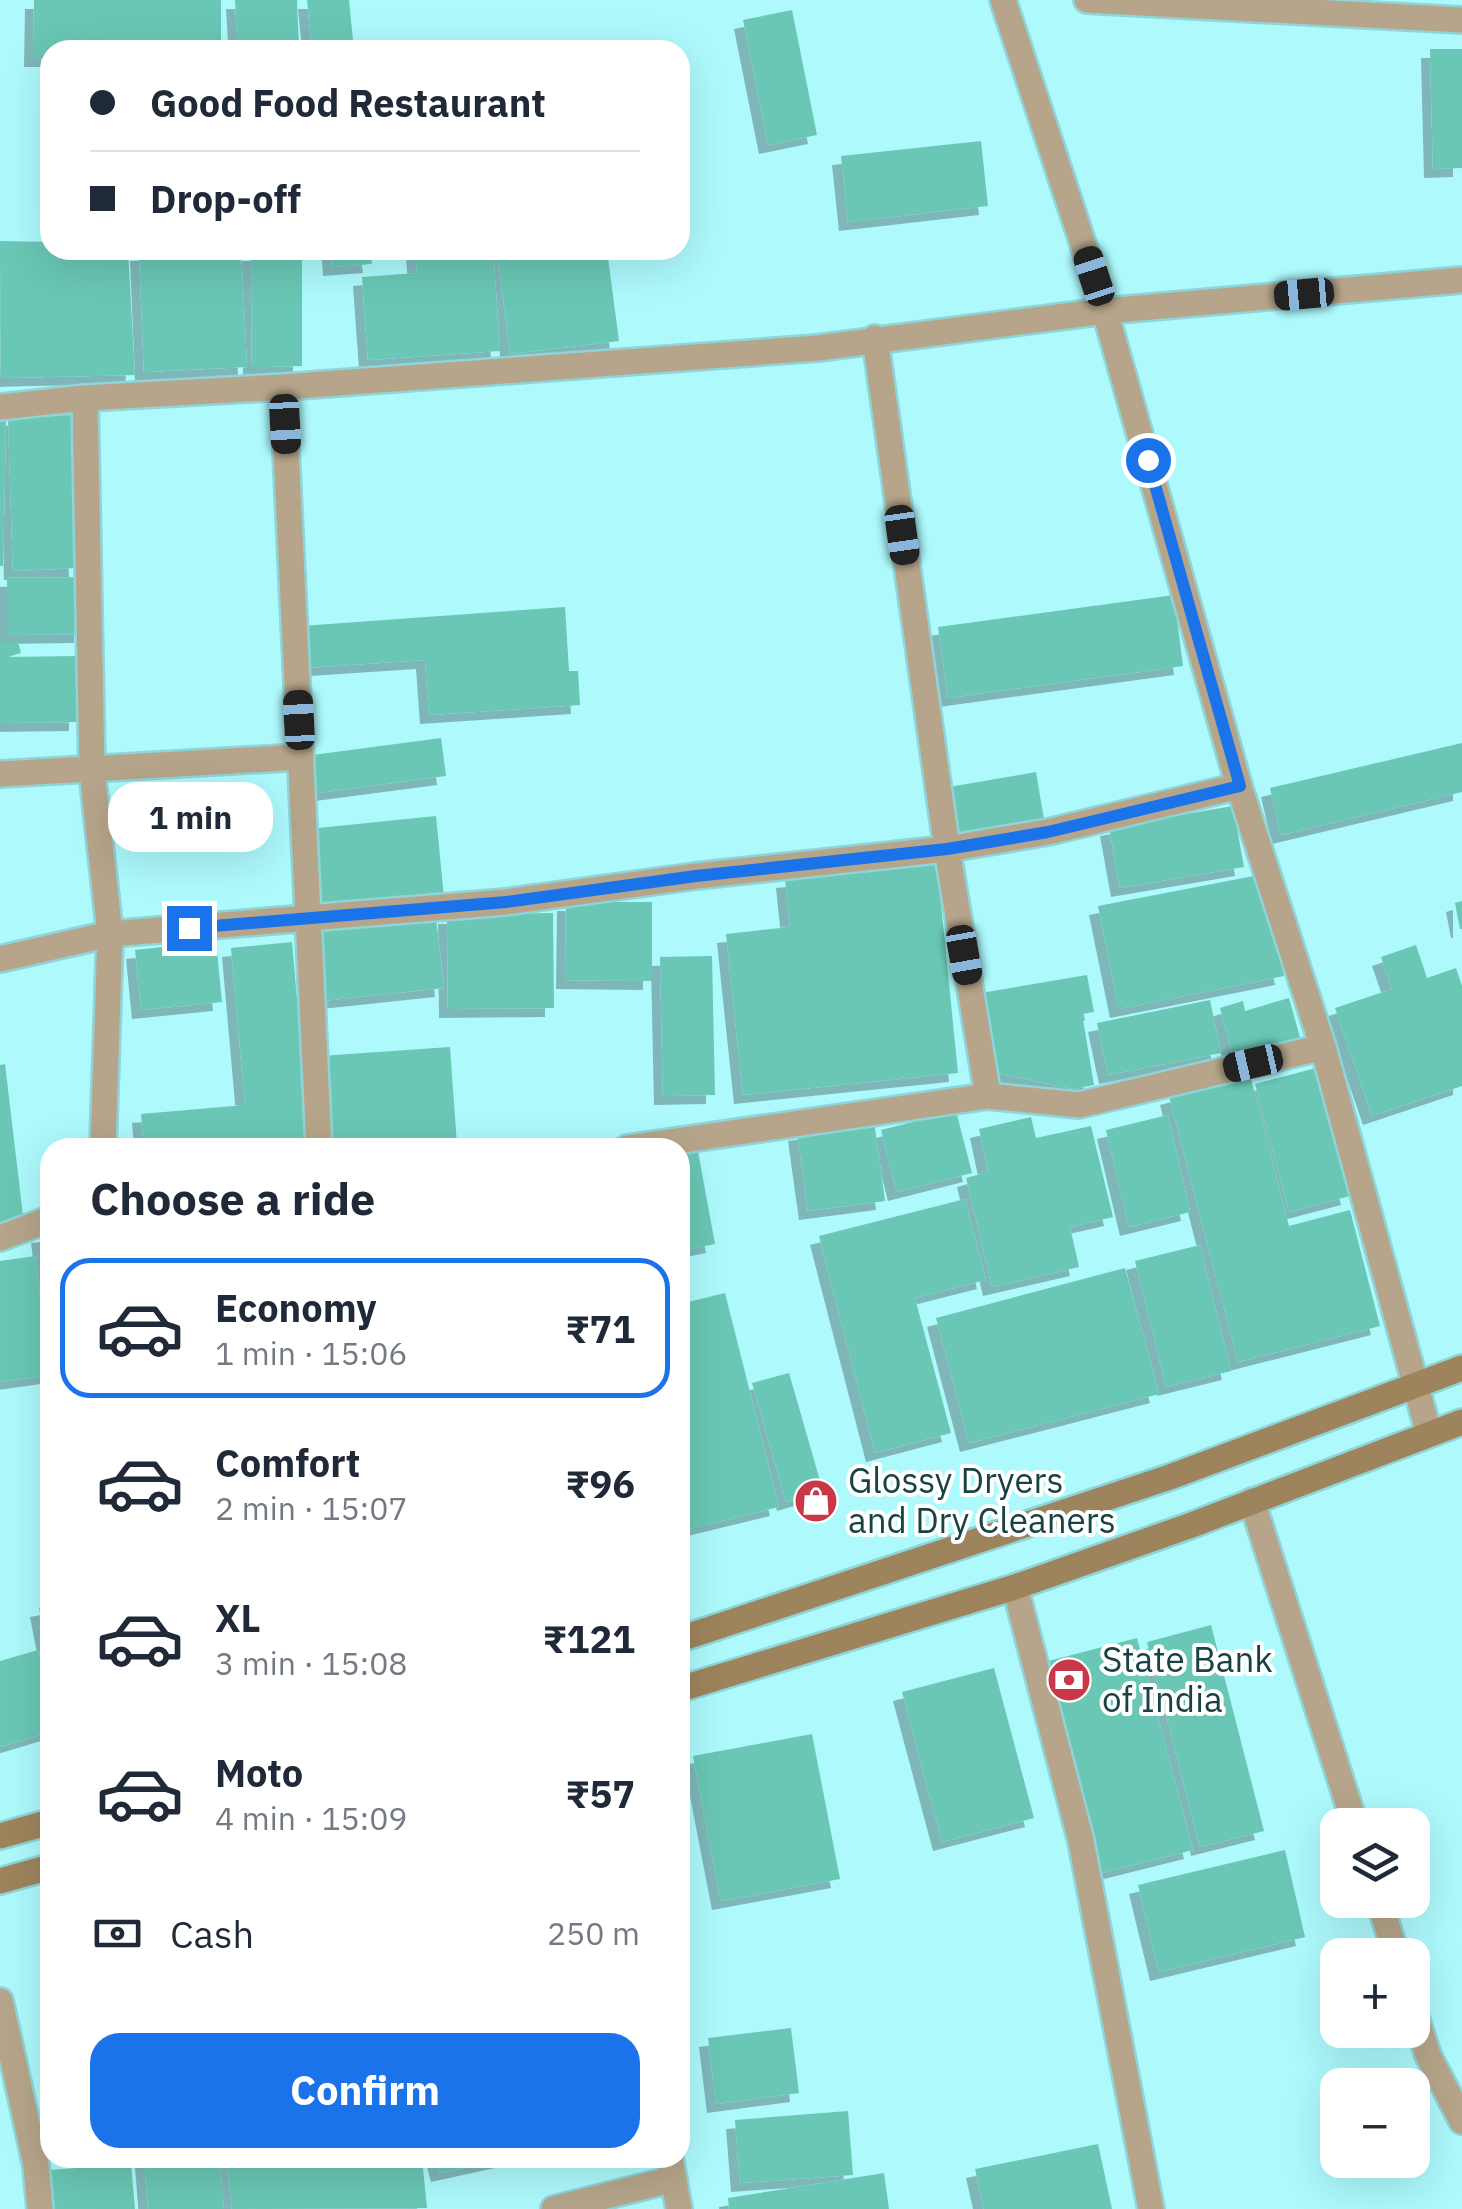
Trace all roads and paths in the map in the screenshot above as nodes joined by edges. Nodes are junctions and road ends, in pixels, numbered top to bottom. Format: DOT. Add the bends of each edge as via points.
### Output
graph roads {
  1 [pos="1003,0"];
  2 [pos="1088,0"];
  3 [pos="1462,20"];
  4 [pos="1462,280"];
  5 [pos="1106,311"];
  6 [pos="875,338"];
  7 [pos="283,387"];
  8 [pos="85,398"];
  9 [pos="0,407"];
  10 [pos="301,758"];
  11 [pos="92,772"];
  12 [pos="0,774"];
  13 [pos="1240,786"];
  14 [pos="947,849"];
  15 [pos="308,920"];
  16 [pos="110,934"];
  17 [pos="0,960"];
  18 [pos="1323,1047"];
  19 [pos="988,1096"];
  20 [pos="102,1138"];
  21 [pos="319,1138"];
  22 [pos="690,1139"];
  23 [pos="40,1223"];
  24 [pos="0,1238"];
  25 [pos="1462,1368"];
  26 [pos="1414,1387"];
  27 [pos="1462,1422"];
  28 [pos="1429,1434"];
  29 [pos="1252,1501"];
  30 [pos="1015,1587"];
  31 [pos="690,1636"];
  32 [pos="690,1686"];
  33 [pos="1350,1808"];
  34 [pos="40,1825"];
  35 [pos="0,1836"];
  36 [pos="40,1871"];
  37 [pos="0,1882"];
  38 [pos="0,2001"];
  39 [pos="1426,2048"];
  40 [pos="1462,2121"];
  41 [pos="672,2168"];
  42 [pos="40,2209"];
  43 [pos="554,2209"];
  44 [pos="679,2209"];
  45 [pos="1152,2209"];
  1 -- 5 [label="street"];
  2 -- 3 [label="street"];
  4 -- 5 [label="street"];
  5 -- 6 [label="street"];
  5 -- 13 [label="street"];
  6 -- 7 [label="street" via="818,348"];
  6 -- 14 [label="street"];
  7 -- 8 [label="street"];
  7 -- 10 [label="street"];
  8 -- 9 [label="street"];
  8 -- 11 [label="street"];
  10 -- 11 [label="street"];
  10 -- 15 [label="street"];
  11 -- 12 [label="street"];
  11 -- 16 [label="street"];
  13 -- 14 [label="street"];
  13 -- 18 [label="street"];
  14 -- 15 [label="street"];
  14 -- 19 [label="street"];
  15 -- 16 [label="street"];
  15 -- 21 [label="street"];
  16 -- 17 [label="street"];
  16 -- 20 [label="street"];
  18 -- 19 [label="street" via="1078,1105"];
  18 -- 26 [label="street"];
  19 -- 22 [label="street"];
  23 -- 24 [label="street"];
  25 -- 26 [label="street"];
  26 -- 28 [label="street"];
  26 -- 31 [label="street" via="1170,1477"];
  27 -- 28 [label="street"];
  28 -- 29 [label="street"];
  29 -- 30 [label="street"];
  29 -- 33 [label="street"];
  30 -- 32 [label="street"];
  30 -- 45 [label="street" via="1081,1840"];
  34 -- 35 [label="street"];
  36 -- 37 [label="street"];
  38 -- 42 [label="street"];
  39 -- 40 [label="street"];
  41 -- 43 [label="street"];
  41 -- 44 [label="street"];
}
